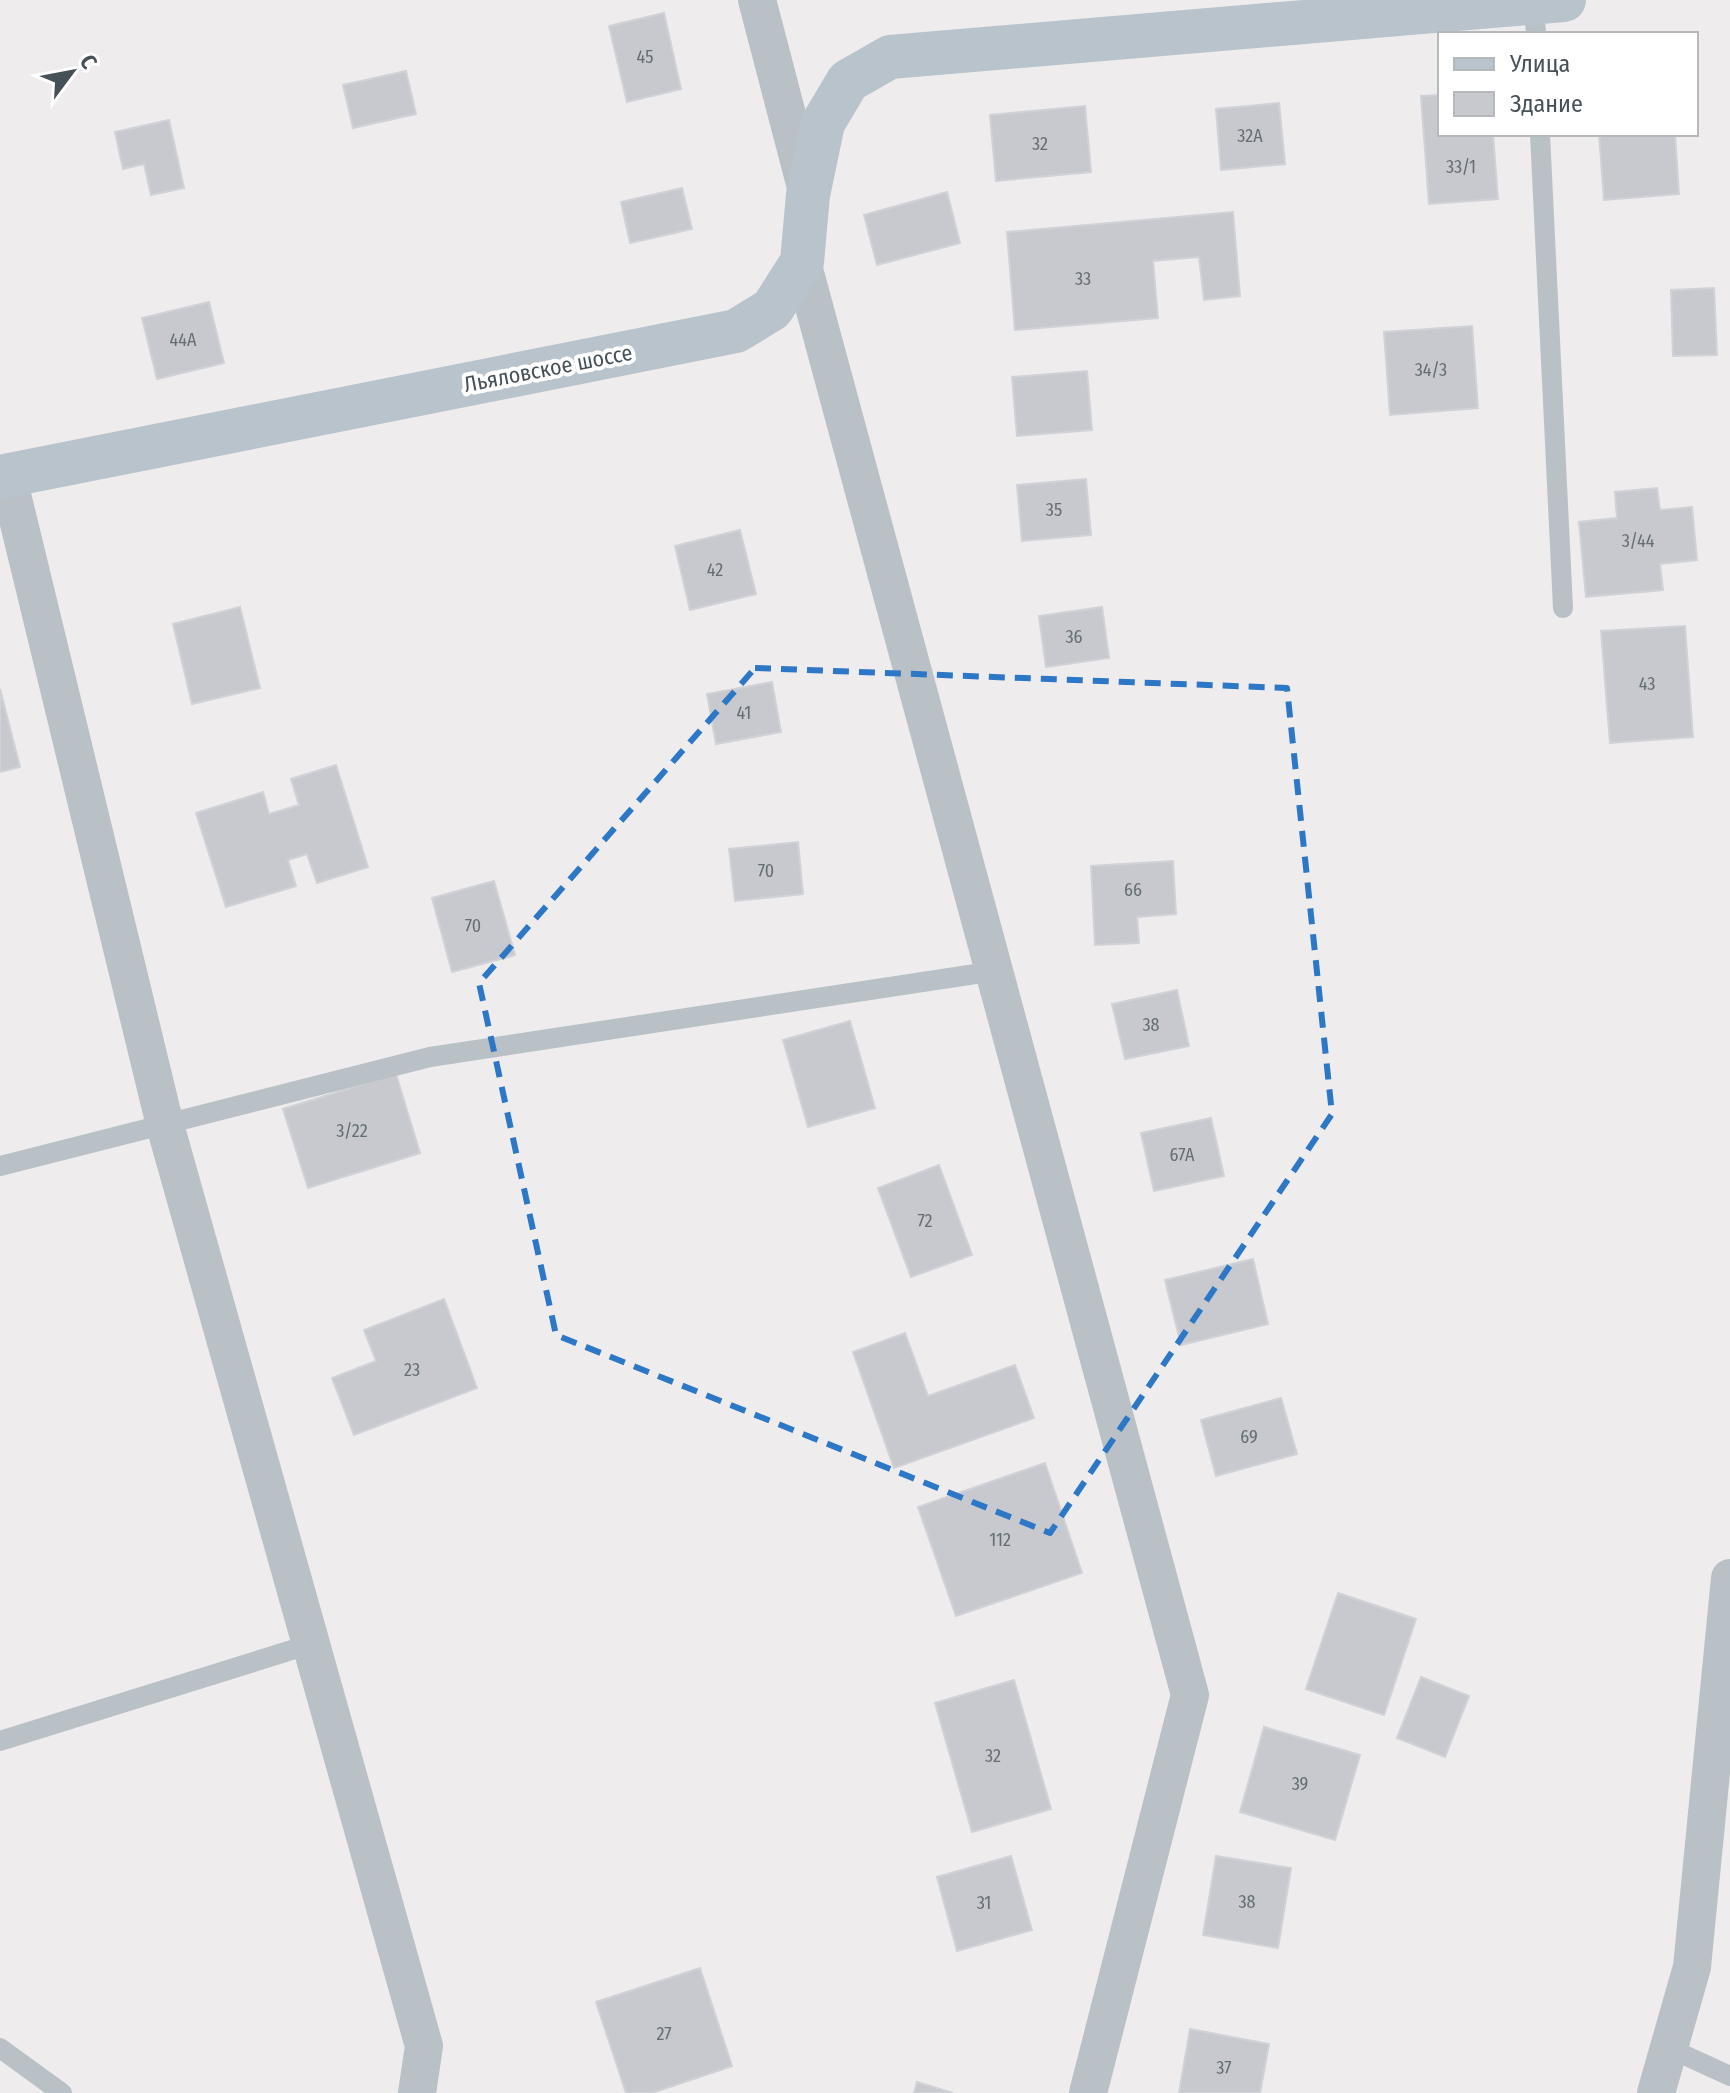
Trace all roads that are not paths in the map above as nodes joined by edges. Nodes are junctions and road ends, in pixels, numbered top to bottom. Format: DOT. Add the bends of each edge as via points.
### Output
graph roads {
  1 [pos="757,0"];
  2 [pos="1545,12"];
  3 [pos="1540,136"];
  4 [pos="808,195"];
  5 [pos="802,262"];
  6 [pos="3,475"];
  7 [pos="1563,608"];
  8 [pos="995,971"];
  9 [pos="165,1125"];
  10 [pos="0,1166"];
  11 [pos="1730,1578"];
  12 [pos="311,1644"];
  13 [pos="0,1741"];
  14 [pos="0,2048"];
  15 [pos="1669,2048"];
  16 [pos="1730,2076"];
  17 [pos="62,2093"];
  18 [pos="417,2093"];
  19 [pos="1088,2093"];
  20 [pos="1656,2093"];
  1 -- 4 [label="street, Льяловское шоссе"];
  2 -- 4 [label="street" via="890,57 848,81 823,123"];
  3 -- 7 [label="lane"];
  4 -- 5 [label="street, Льяловское шоссе"];
  5 -- 6 [label="street, Льяловское шоссе" via="772,309 736,331"];
  5 -- 8 [label="street"];
  6 -- 9 [label="street"];
  8 -- 9 [label="lane" via="430,1057"];
  8 -- 19 [label="street" via="1190,1695"];
  9 -- 10 [label="lane"];
  9 -- 12 [label="street"];
  11 -- 15 [label="street" via="1692,1967"];
  12 -- 13 [label="lane"];
  12 -- 18 [label="street" via="424,2046"];
  14 -- 17 [label="lane"];
  15 -- 16 [label="lane"];
  15 -- 20 [label="street"];
}
